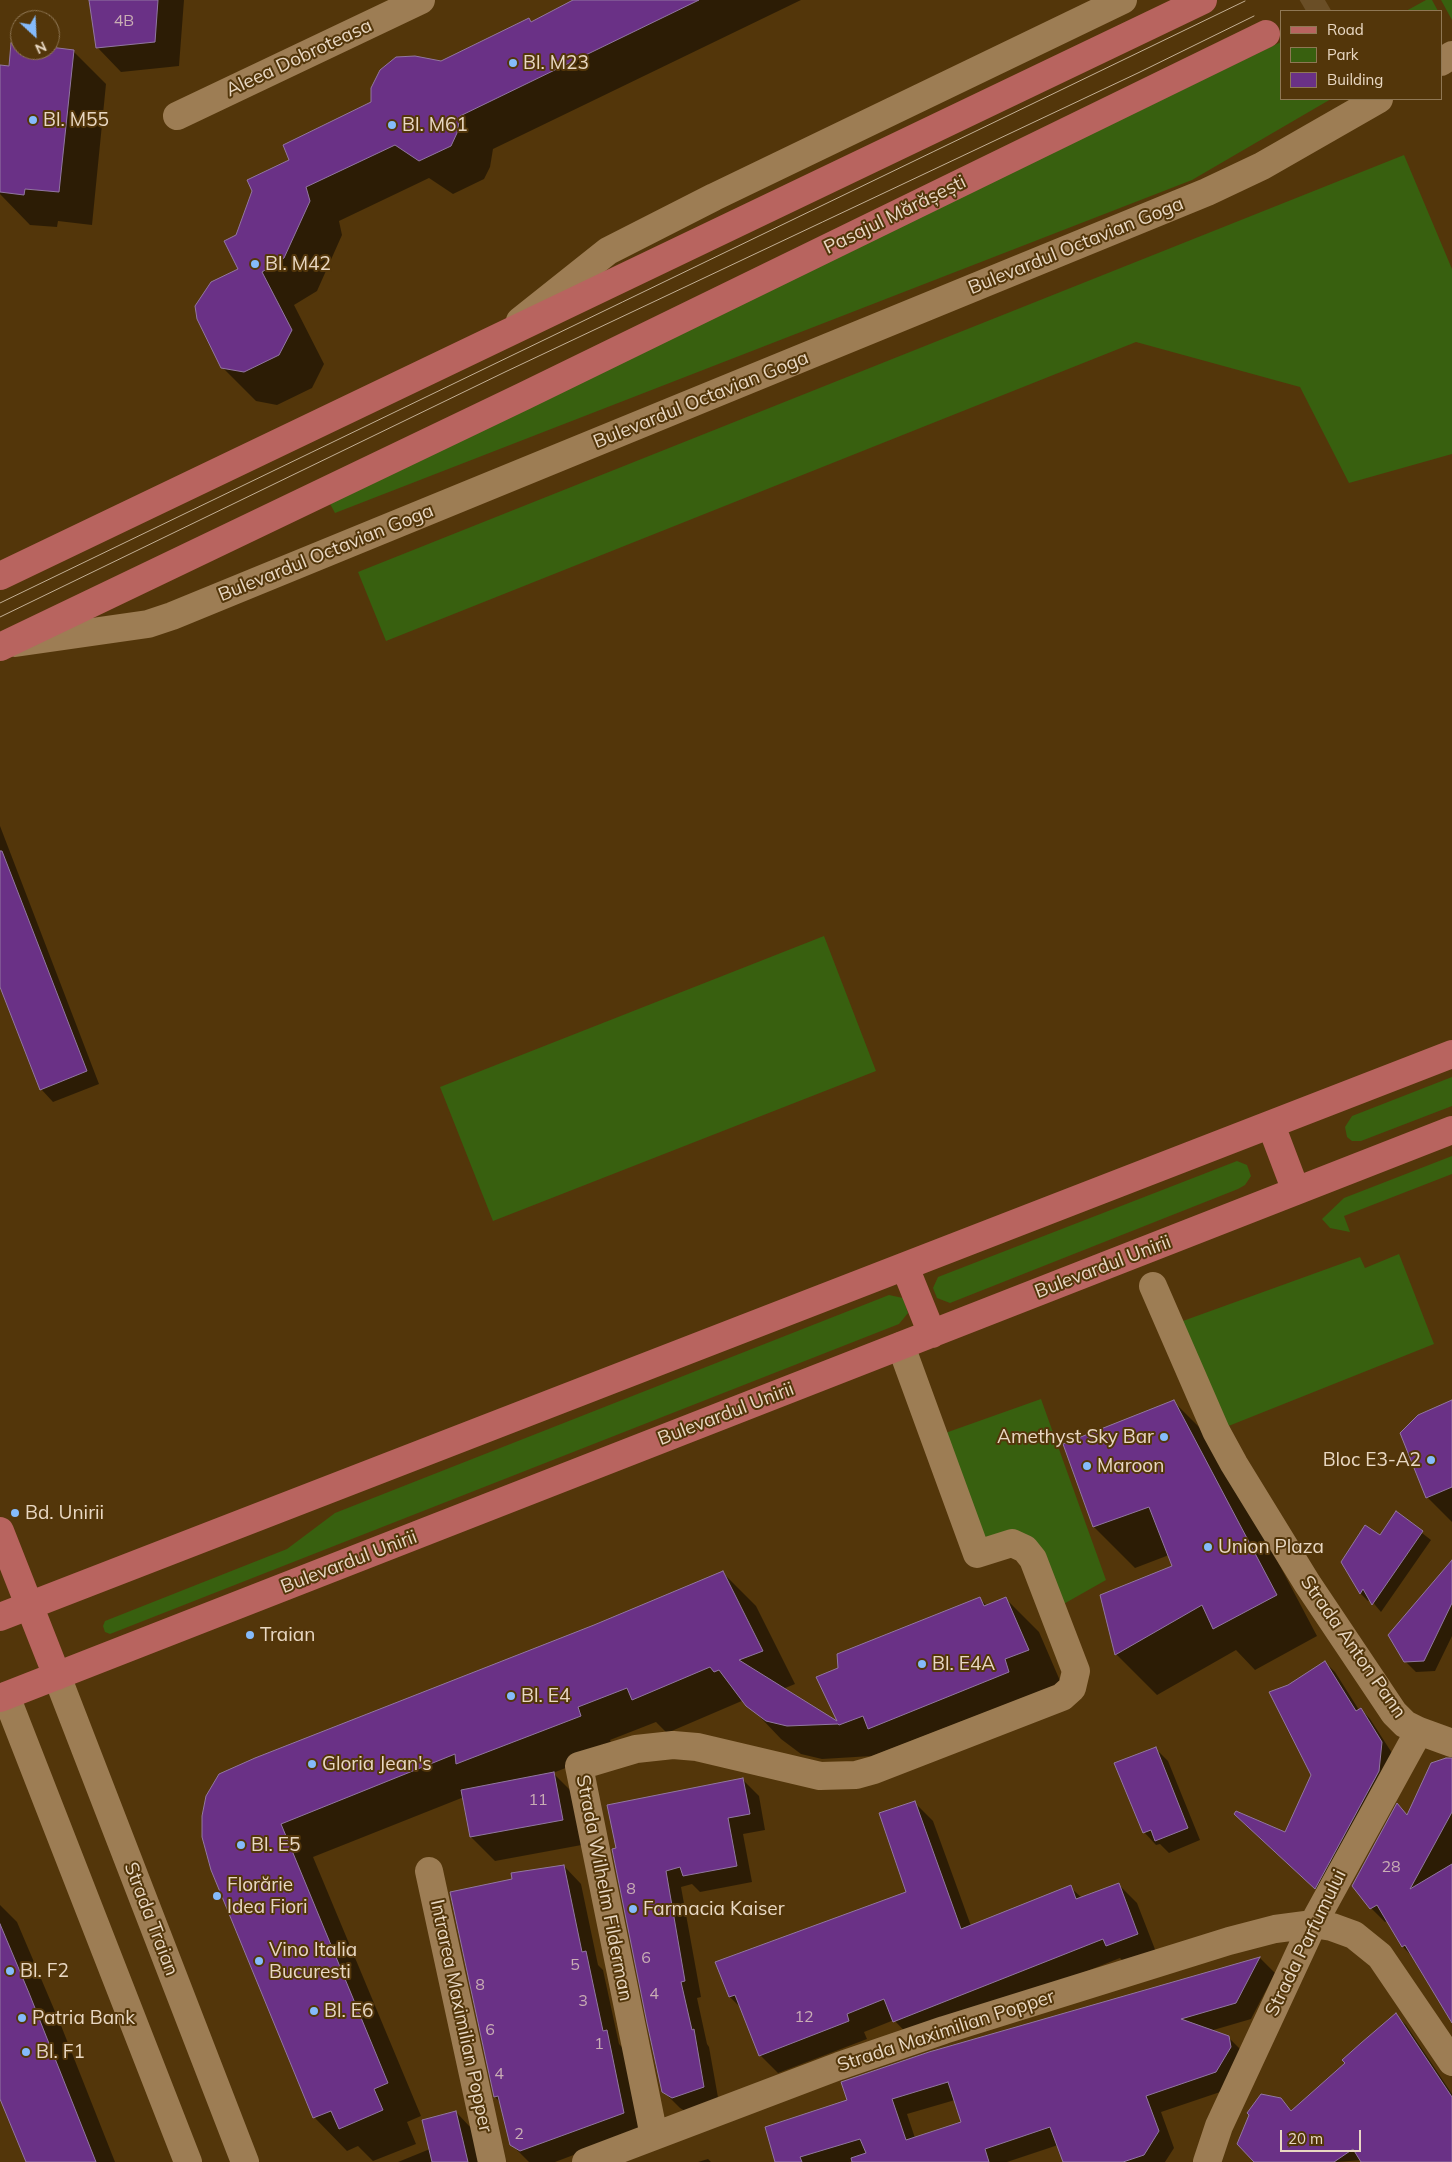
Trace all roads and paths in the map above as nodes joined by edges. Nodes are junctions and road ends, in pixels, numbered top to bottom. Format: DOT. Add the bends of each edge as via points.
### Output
graph roads {
  1 [pos="421,0"];
  2 [pos="1123,0"];
  3 [pos="1203,0"];
  4 [pos="1266,34"];
  5 [pos="1377,100"];
  6 [pos="177,116"];
  7 [pos="496,340"];
  8 [pos="524,396"];
  9 [pos="0,576"];
  10 [pos="2,646"];
  11 [pos="1452,1054"];
  12 [pos="1271,1124"];
  13 [pos="1452,1130"];
  14 [pos="1296,1191"];
  15 [pos="906,1266"];
  16 [pos="1153,1286"];
  17 [pos="932,1334"];
  18 [pos="901,1346"];
  19 [pos="0,1531"];
  20 [pos="29,1606"];
  21 [pos="0,1617"];
  22 [pos="57,1676"];
  23 [pos="2,1692"];
  24 [pos="1419,1731"];
  25 [pos="1452,1743"];
  26 [pos="429,1871"];
  27 [pos="1313,1924"];
  28 [pos="1452,2062"];
  29 [pos="654,2136"];
  30 [pos="188,2162"];
  31 [pos="245,2162"];
  32 [pos="492,2162"];
  33 [pos="586,2162"];
  34 [pos="1207,2162"];
  1 -- 6 [label="street, Aleea Dobroteasa"];
  2 -- 7 [label="street" via="608,251"];
  3 -- 7 [label="main road"];
  4 -- 8 [label="main road, Pasajul Mărășești"];
  5 -- 10 [label="street, Bulevardul Octavian Goga" via="1262,166 1207,192 172,616 148,624"];
  7 -- 9 [label="main road"];
  8 -- 10 [label="main road, Bulevardul Octavian Goga"];
  11 -- 12 [label="main road"];
  12 -- 14 [label="main road"];
  12 -- 15 [label="main road"];
  13 -- 14 [label="main road, Bulevardul Unirii"];
  14 -- 17 [label="main road, Bulevardul Unirii"];
  15 -- 17 [label="main road"];
  15 -- 20 [label="main road"];
  16 -- 24 [label="street, Strada Anton Pann" via="1216,1431 1234,1464 1394,1713"];
  17 -- 18 [label="main road, Bulevardul Unirii"];
  18 -- 22 [label="main road, Bulevardul Unirii"];
  18 -- 29 [label="street, Strada Wilhelm Filderman" via="977,1554 1012,1543 1033,1559 1076,1671 1072,1688 1062,1697 856,1775 820,1776 673,1744 636,1749 579,1766"];
  19 -- 20 [label="main road"];
  20 -- 21 [label="main road"];
  20 -- 22 [label="main road"];
  22 -- 23 [label="main road, Bulevardul Unirii"];
  22 -- 31 [label="street, Strada Traian"];
  23 -- 30 [label="street"];
  24 -- 25 [label="street, Strada Anton Pann"];
  24 -- 27 [label="street, Strada Parfumului"];
  26 -- 32 [label="street, Intrarea Maximilian Popper"];
  27 -- 28 [label="street, Strada Maximilian Popper" via="1354,1935 1380,1956"];
  27 -- 29 [label="street, Strada Maximilian Popper" via="1229,1941 944,2030 838,2066"];
  27 -- 34 [label="street, Strada Parfumului" via="1219,2126"];
  29 -- 33 [label="street, Strada Maximilian Popper"];
}
